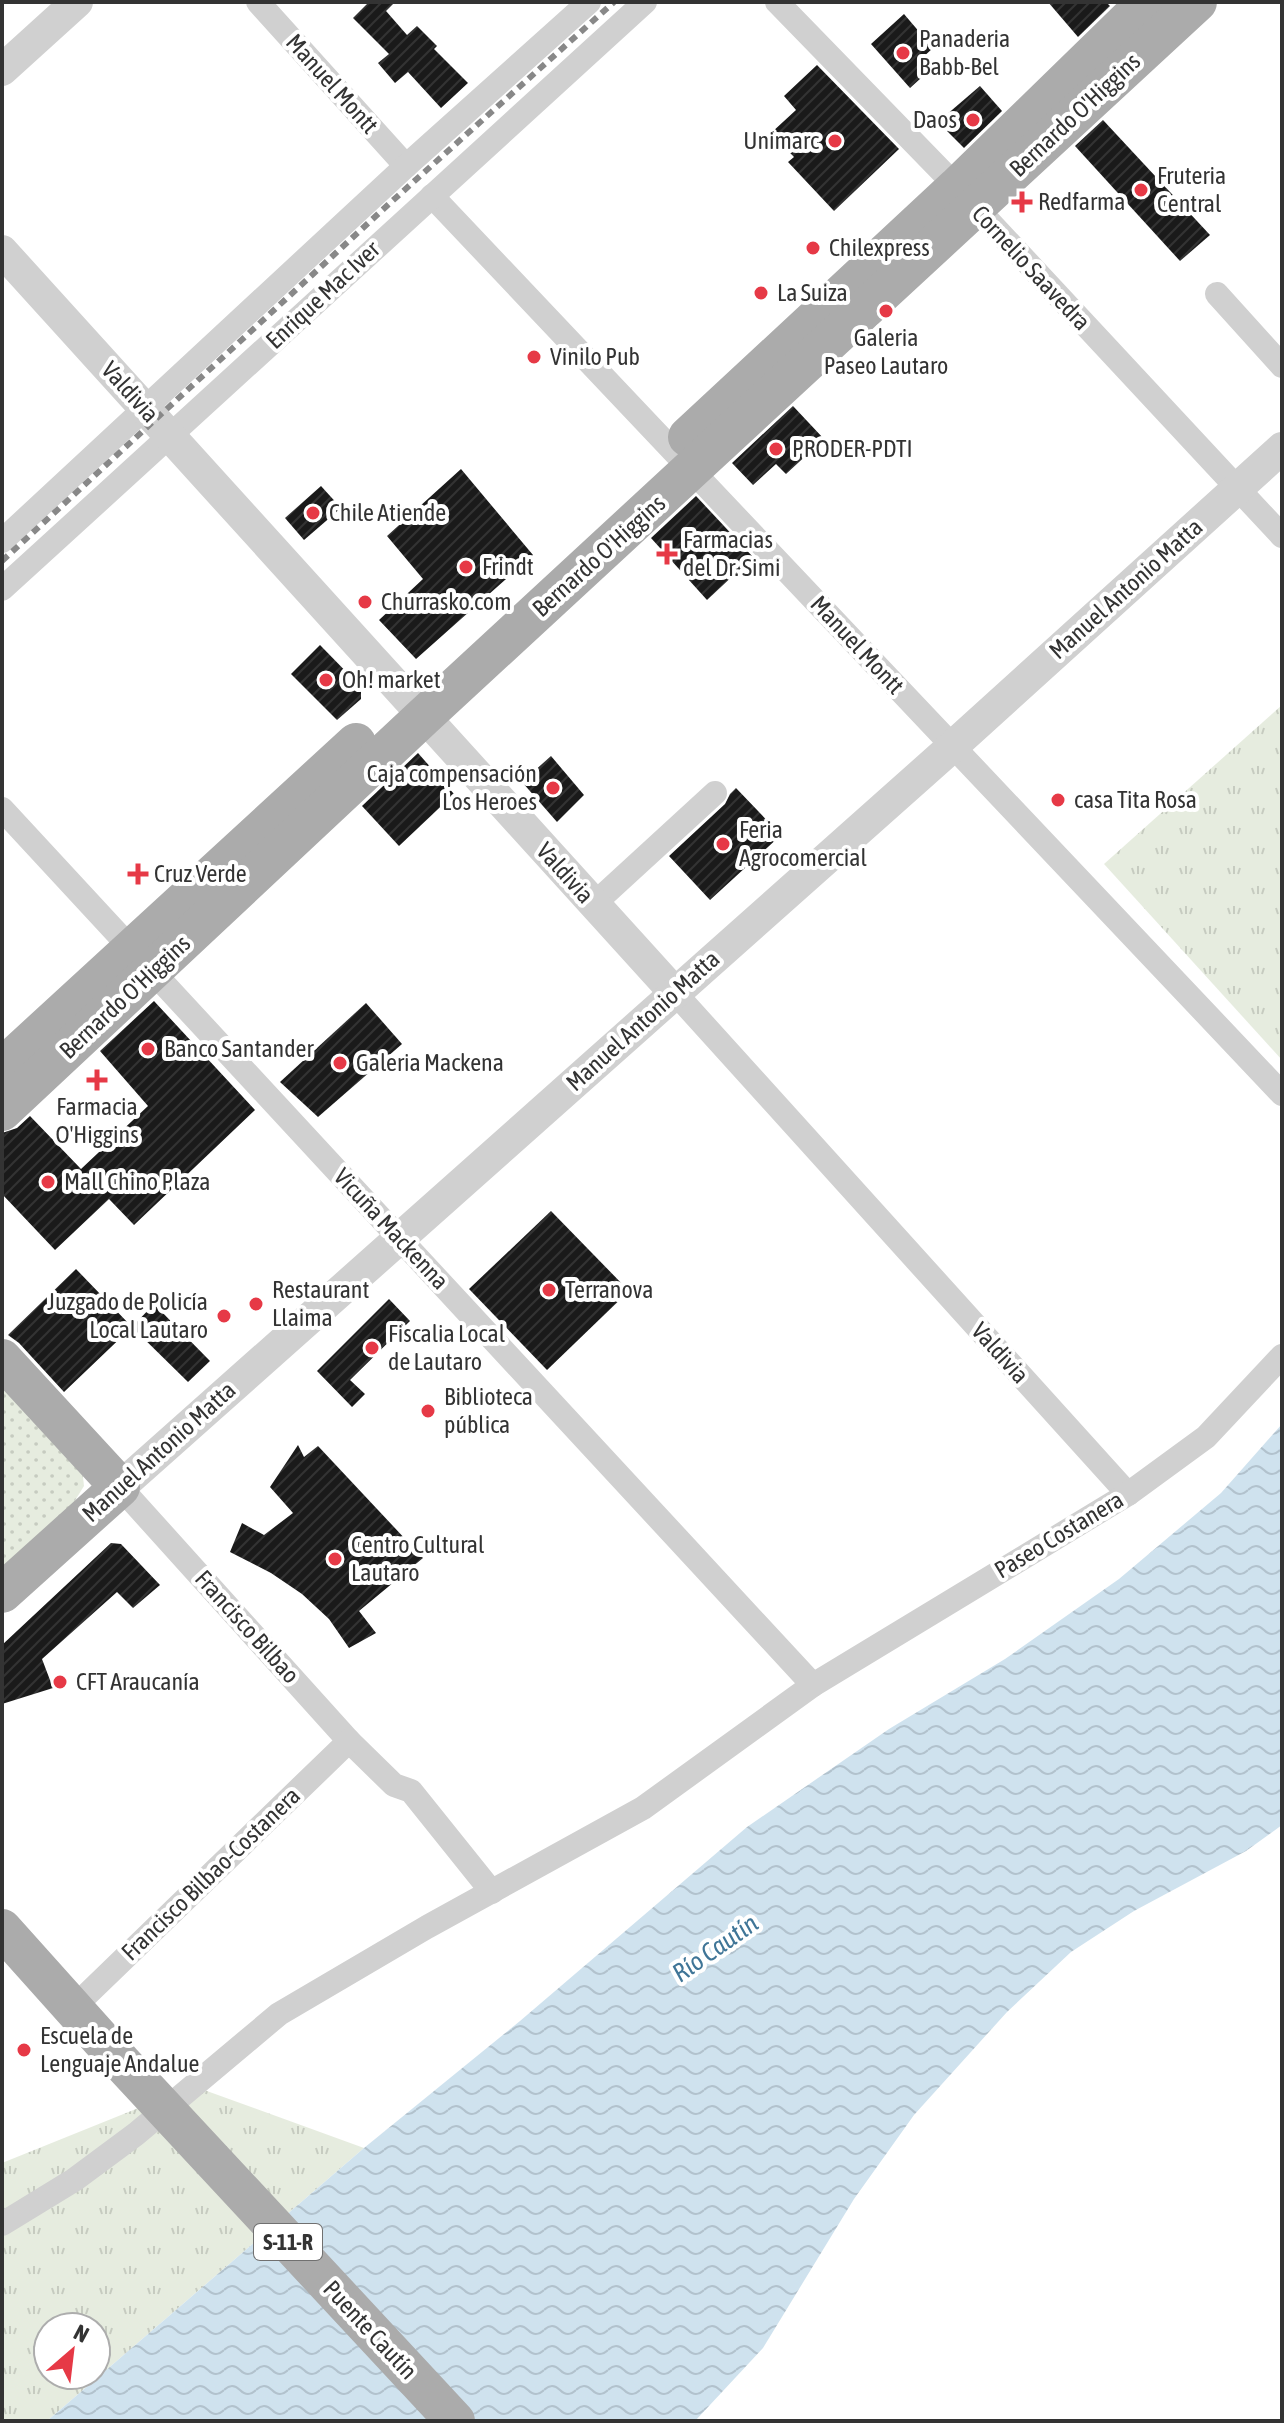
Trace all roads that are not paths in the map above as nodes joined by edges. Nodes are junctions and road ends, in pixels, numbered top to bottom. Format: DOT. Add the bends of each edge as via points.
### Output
graph roads {
  1 [pos="77,2"];
  2 [pos="258,2"];
  3 [pos="589,2"];
  4 [pos="645,2"];
  5 [pos="777,2"];
  6 [pos="1147,2"];
  7 [pos="1197,2"];
  8 [pos="2,70"];
  9 [pos="406,166"];
  10 [pos="432,196"];
  11 [pos="966,198"];
  12 [pos="2,251"];
  13 [pos="1217,294"];
  14 [pos="1282,366"];
  15 [pos="146,409"];
  16 [pos="171,438"];
  17 [pos="1282,448"];
  18 [pos="683,461"];
  19 [pos="1238,488"];
  20 [pos="1282,536"];
  21 [pos="2,541"];
  22 [pos="2,589"];
  23 [pos="414,707"];
  24 [pos="953,746"];
  25 [pos="715,793"];
  26 [pos="2,809"];
  27 [pos="594,904"];
  28 [pos="142,960"];
  29 [pos="675,993"];
  30 [pos="2,1068"];
  31 [pos="1282,1094"];
  32 [pos="2,1111"];
  33 [pos="399,1238"];
  34 [pos="1282,1356"];
  35 [pos="2,1359"];
  36 [pos="120,1487"];
  37 [pos="1128,1494"];
  38 [pos="2,1593"];
  39 [pos="813,1685"];
  40 [pos="349,1741"];
  41 [pos="492,1892"];
  42 [pos="2,1929"];
  43 [pos="73,2008"];
  44 [pos="2,2224"];
  45 [pos="455,2421"];
  1 -- 8 [label="street"];
  2 -- 9 [label="street, Manuel Montt"];
  3 -- 9 [label="street, Enrique Mac Iver"];
  4 -- 10 [label="street, Enrique Mac Iver"];
  5 -- 11 [label="street, Cornelio Saavedra"];
  6 -- 11 [label="main road, Bernardo O'Higgins"];
  7 -- 11 [label="main road, Bernardo O'Higgins"];
  9 -- 15 [label="street, Enrique Mac Iver"];
  10 -- 16 [label="street, Enrique Mac Iver"];
  10 -- 18 [label="street, Manuel Montt"];
  11 -- 18 [label="main road, Bernardo O'Higgins"];
  11 -- 19 [label="street, Cornelio Saavedra"];
  12 -- 15 [label="street, Valdivia"];
  13 -- 14 [label="street"];
  15 -- 16 [label="street, Valdivia"];
  15 -- 21 [label="street, Enrique Mac Iver"];
  16 -- 22 [label="street, Enrique Mac Iver"];
  16 -- 23 [label="street, Valdivia"];
  17 -- 19 [label="street, Manuel Antonio Matta"];
  18 -- 23 [label="main road, Bernardo O'Higgins"];
  18 -- 24 [label="street, Manuel Montt"];
  19 -- 20 [label="street, Cornelio Saavedra"];
  19 -- 24 [label="street, Manuel Antonio Matta"];
  23 -- 27 [label="street, Valdivia"];
  23 -- 28 [label="main road, Bernardo O'Higgins"];
  24 -- 29 [label="street, Manuel Antonio Matta"];
  24 -- 31 [label="street, Manuel Montt"];
  25 -- 27 [label="street"];
  26 -- 28 [label="street, Vicuña Mackenna"];
  27 -- 29 [label="street, Valdivia"];
  28 -- 30 [label="main road, Bernardo O'Higgins"];
  28 -- 32 [label="main road, Bernardo O'Higgins"];
  28 -- 33 [label="street, Vicuña Mackenna"];
  29 -- 33 [label="street, Manuel Antonio Matta"];
  29 -- 37 [label="street, Valdivia"];
  33 -- 36 [label="street, Manuel Antonio Matta"];
  33 -- 39 [label="street, Vicuña Mackenna"];
  34 -- 37 [label="street, Paseo Costanera" via="1206,1437"];
  35 -- 36 [label="main road, Francisco Bilbao"];
  36 -- 38 [label="main road, Manuel Antonio Matta"];
  36 -- 40 [label="street, Francisco Bilbao"];
  37 -- 39 [label="street, Paseo Costanera"];
  39 -- 41 [label="street, Paseo Costanera" via="643,1808"];
  40 -- 41 [label="street, Francisco Bilbao" via="394,1785 411,1791"];
  40 -- 43 [label="street, Francisco Bilbao-Costanera"];
  41 -- 44 [label="street, Paseo Costanera" via="279,2014 136,2134"];
  42 -- 43 [label="main road, S-11-R"];
  43 -- 45 [label="main road, Puente Cautín / S-11-R"];
}
